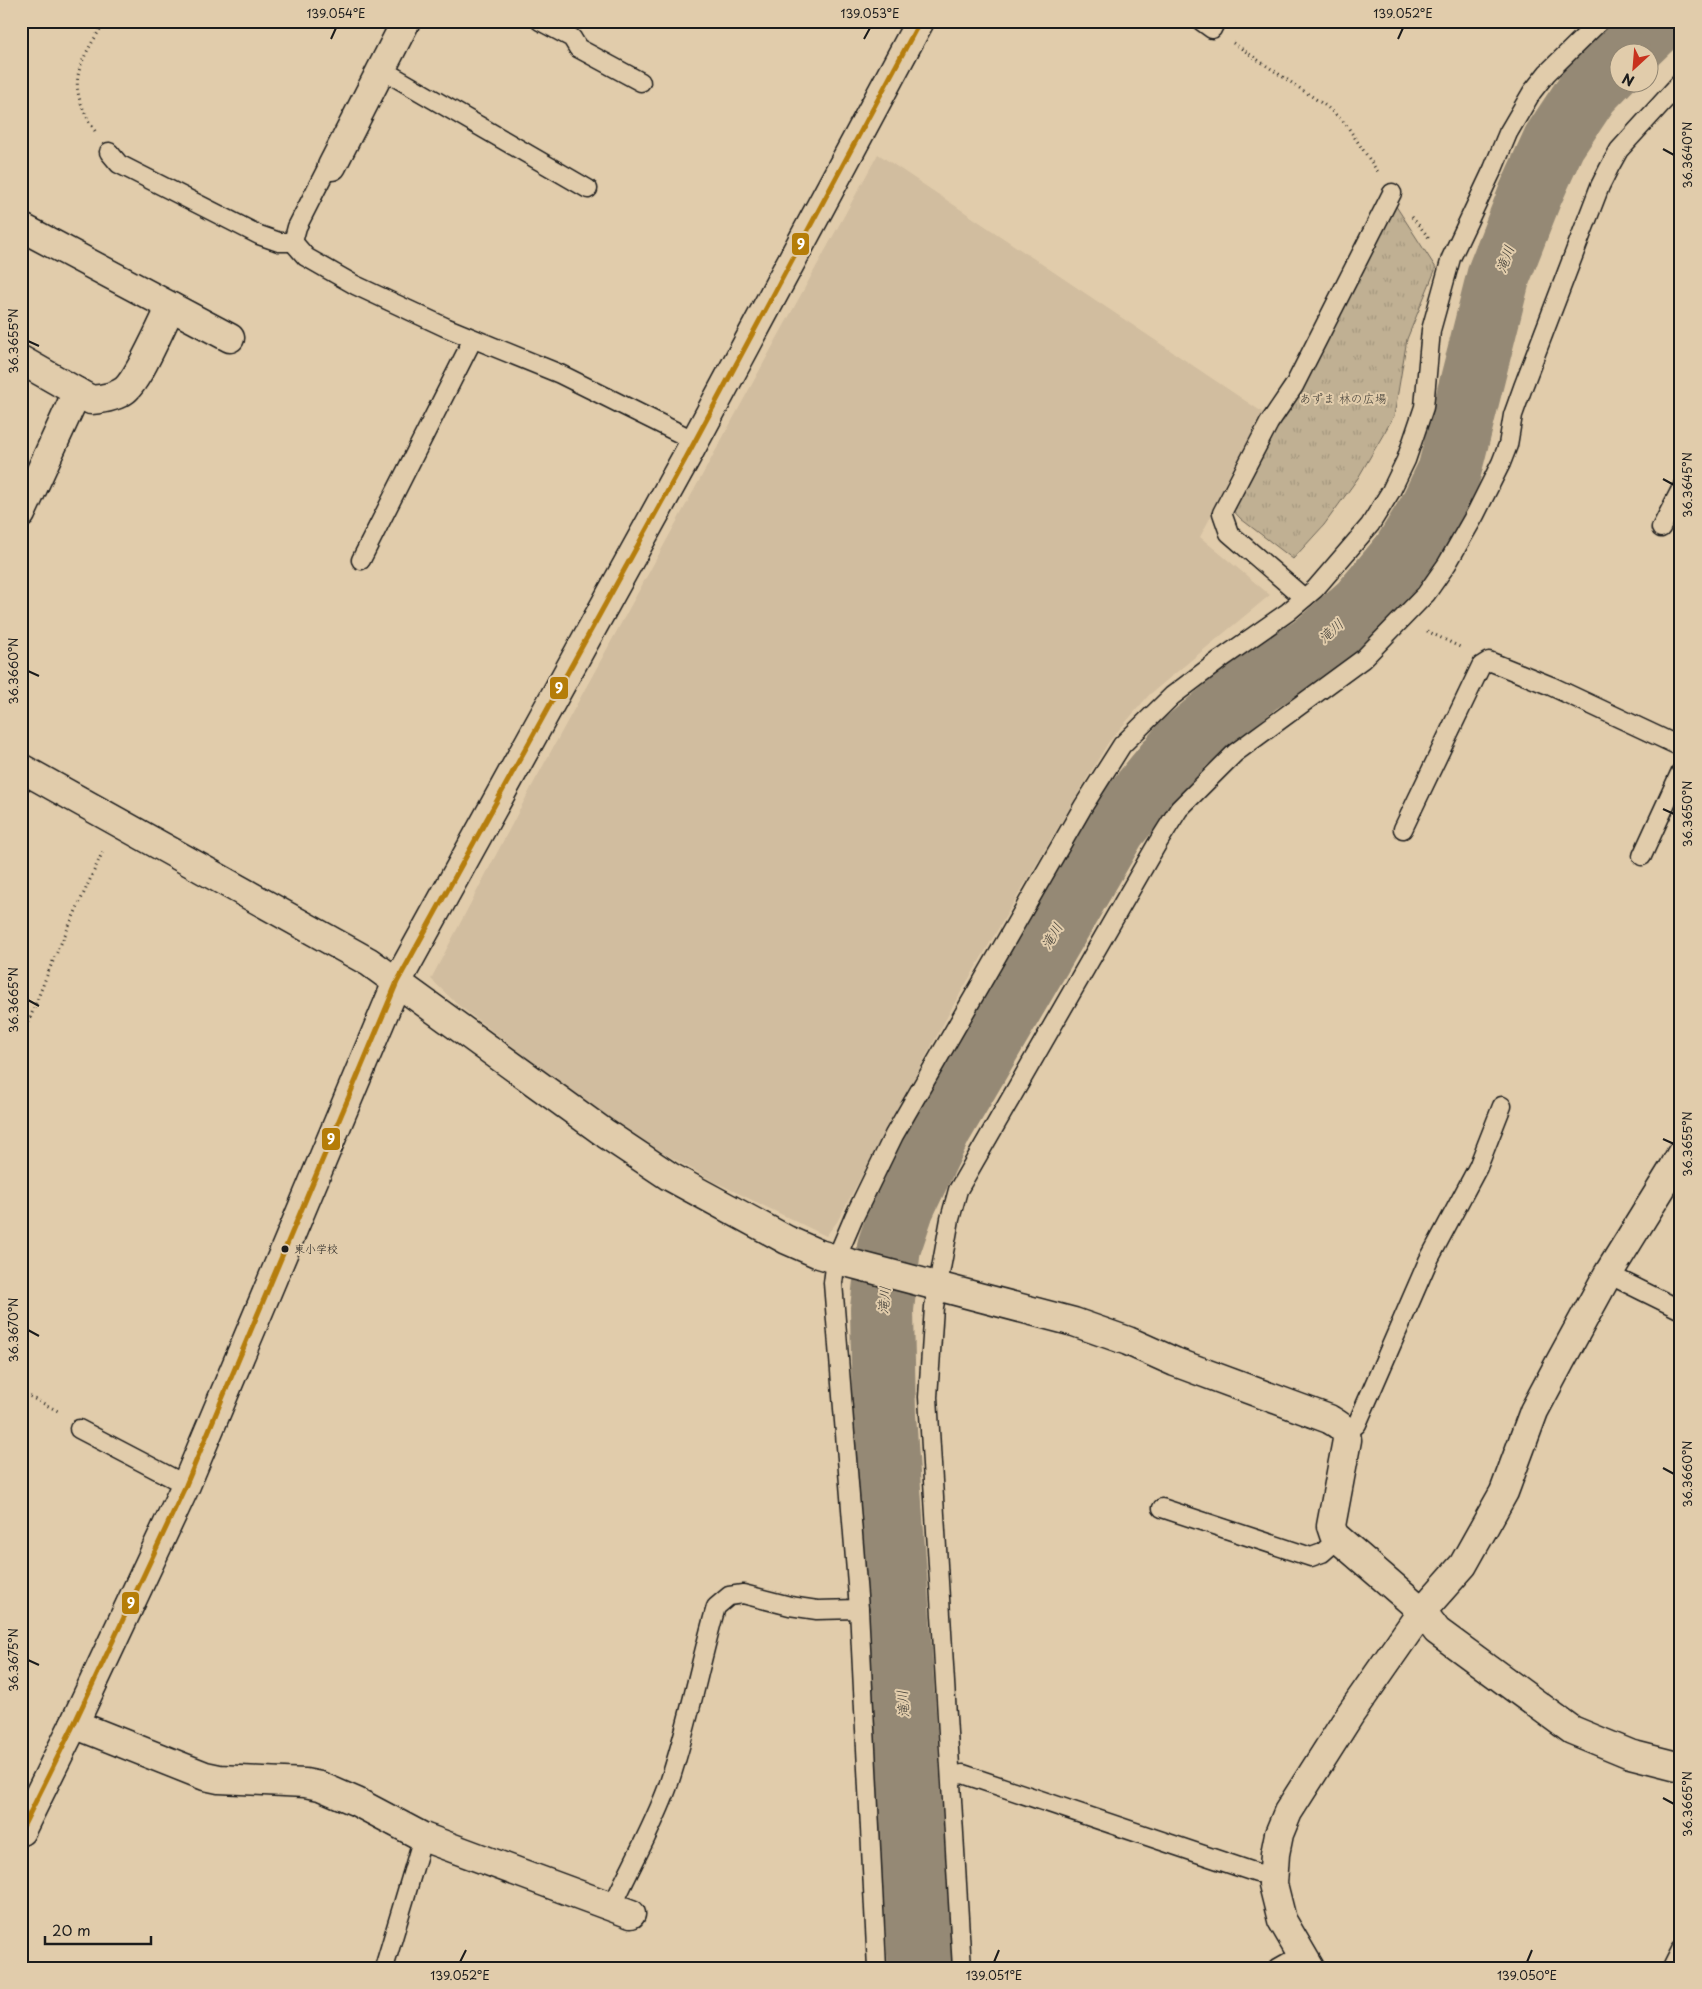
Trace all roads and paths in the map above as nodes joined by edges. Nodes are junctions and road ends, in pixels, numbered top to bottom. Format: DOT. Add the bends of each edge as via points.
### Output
graph roads {
  1 [pos="105,21"];
  2 [pos="406,21"];
  3 [pos="540,21"];
  4 [pos="920,21"];
  5 [pos="1600,21"];
  6 [pos="1210,24"];
  7 [pos="381,69"];
  8 [pos="641,82"];
  9 [pos="1681,82"];
  10 [pos="109,152"];
  11 [pos="332,166"];
  12 [pos="588,189"];
  13 [pos="1392,193"];
  14 [pos="21,226"];
  15 [pos="293,242"];
  16 [pos="1451,258"];
  17 [pos="171,307"];
  18 [pos="230,338"];
  19 [pos="473,339"];
  20 [pos="21,360"];
  21 [pos="77,392"];
  22 [pos="695,441"];
  23 [pos="1681,489"];
  24 [pos="21,514"];
  25 [pos="1661,528"];
  26 [pos="361,560"];
  27 [pos="1304,598"];
  28 [pos="1403,616"];
  29 [pos="1489,661"];
  30 [pos="1681,747"];
  31 [pos="21,768"];
  32 [pos="1681,771"];
  33 [pos="116,821"];
  34 [pos="1403,829"];
  35 [pos="1642,856"];
  36 [pos="397,982"];
  37 [pos="21,1041"];
  38 [pos="1502,1106"];
  39 [pos="1681,1154"];
  40 [pos="842,1261"];
  41 [pos="1608,1274"];
  42 [pos="932,1284"];
  43 [pos="1681,1310"];
  44 [pos="21,1392"];
  45 [pos="79,1429"];
  46 [pos="1346,1433"];
  47 [pos="186,1485"];
  48 [pos="1162,1508"];
  49 [pos="1338,1539"];
  50 [pos="859,1609"];
  51 [pos="1422,1612"];
  52 [pos="74,1724"];
  53 [pos="1681,1767"];
  54 [pos="951,1776"];
  55 [pos="21,1831"];
  56 [pos="423,1837"];
  57 [pos="1274,1874"];
  58 [pos="621,1910"];
  59 [pos="1681,1950"];
  60 [pos="1296,1964"];
  61 [pos="384,1968"];
  62 [pos="878,1968"];
  63 [pos="962,1968"];
  64 [pos="1672,1968"];
  1 -- 10 [label="path" via="77,72 78,94 84,113"];
  2 -- 7 [label="street"];
  3 -- 8 [label="lane" via="572,38 578,48"];
  4 -- 22 [label="street"];
  5 -- 16 [label="lane" via="1532,92 1508,133"];
  6 -- 13 [label="path" via="1345,123"];
  7 -- 11 [label="street"];
  7 -- 12 [label="lane"];
  9 -- 28 [label="lane" via="1619,150 1609,168 1523,387 1501,463 1447,564 1426,594"];
  10 -- 15 [label="lane" via="119,164 259,235 279,242"];
  11 -- 15 [label="lane" via="327,168 297,227"];
  13 -- 16 [label="path" via="1431,240"];
  13 -- 27 [label="lane" via="1294,386 1269,423 1222,513 1229,533"];
  14 -- 17 [label="street"];
  15 -- 19 [label="lane" via="306,256 355,285"];
  16 -- 27 [label="lane" via="1431,330 1424,407 1406,460 1370,525 1315,590"];
  17 -- 18 [label="street"];
  17 -- 21 [label="street" via="125,390 91,400"];
  19 -- 22 [label="lane" via="560,374"];
  19 -- 26 [label="lane"];
  20 -- 21 [label="street"];
  21 -- 24 [label="street"];
  22 -- 36 [label="street"];
  23 -- 25 [label="lane"];
  27 -- 40 [label="lane" via="1172,696 1122,745 1084,805 894,1135 854,1217"];
  28 -- 29 [label="path"];
  28 -- 42 [label="lane" via="1363,659 1235,753 1179,809 958,1190"];
  29 -- 30 [label="lane" via="1551,686"];
  29 -- 34 [label="lane" via="1481,666"];
  31 -- 33 [label="street"];
  32 -- 35 [label="lane"];
  33 -- 36 [label="street" via="369,962"];
  33 -- 37 [label="path"];
  36 -- 40 [label="street" via="639,1158 787,1240"];
  36 -- 47 [label="street"];
  38 -- 46 [label="lane" via="1478,1167 1428,1261 1357,1424"];
  39 -- 41 [label="street"];
  40 -- 42 [label="street"];
  40 -- 50 [label="lane" via="833,1283"];
  41 -- 43 [label="lane"];
  41 -- 51 [label="street" via="1534,1410 1504,1492 1492,1514 1463,1565"];
  42 -- 46 [label="street" via="1074,1322 1128,1341 1175,1362 1329,1419"];
  42 -- 54 [label="lane" via="934,1308 928,1398"];
  44 -- 45 [label="path" via="72,1419"];
  45 -- 47 [label="lane"];
  46 -- 49 [label="street" via="1348,1440 1331,1526"];
  47 -- 52 [label="street"];
  48 -- 49 [label="lane" via="1311,1557 1322,1553"];
  49 -- 51 [label="street"];
  50 -- 58 [label="lane" via="816,1610 743,1594 729,1596 716,1607 682,1740"];
  50 -- 62 [label="lane"];
  51 -- 53 [label="street" via="1437,1631 1572,1730 1630,1754"];
  51 -- 57 [label="street" via="1351,1713 1288,1812 1279,1834"];
  52 -- 55 [label="street"];
  52 -- 56 [label="street" via="205,1776 320,1786"];
  54 -- 57 [label="lane" via="963,1774 1257,1872"];
  54 -- 63 [label="lane"];
  56 -- 58 [label="street"];
  56 -- 61 [label="lane"];
  57 -- 60 [label="street" via="1273,1884"];
  59 -- 64 [label="lane"];
}
